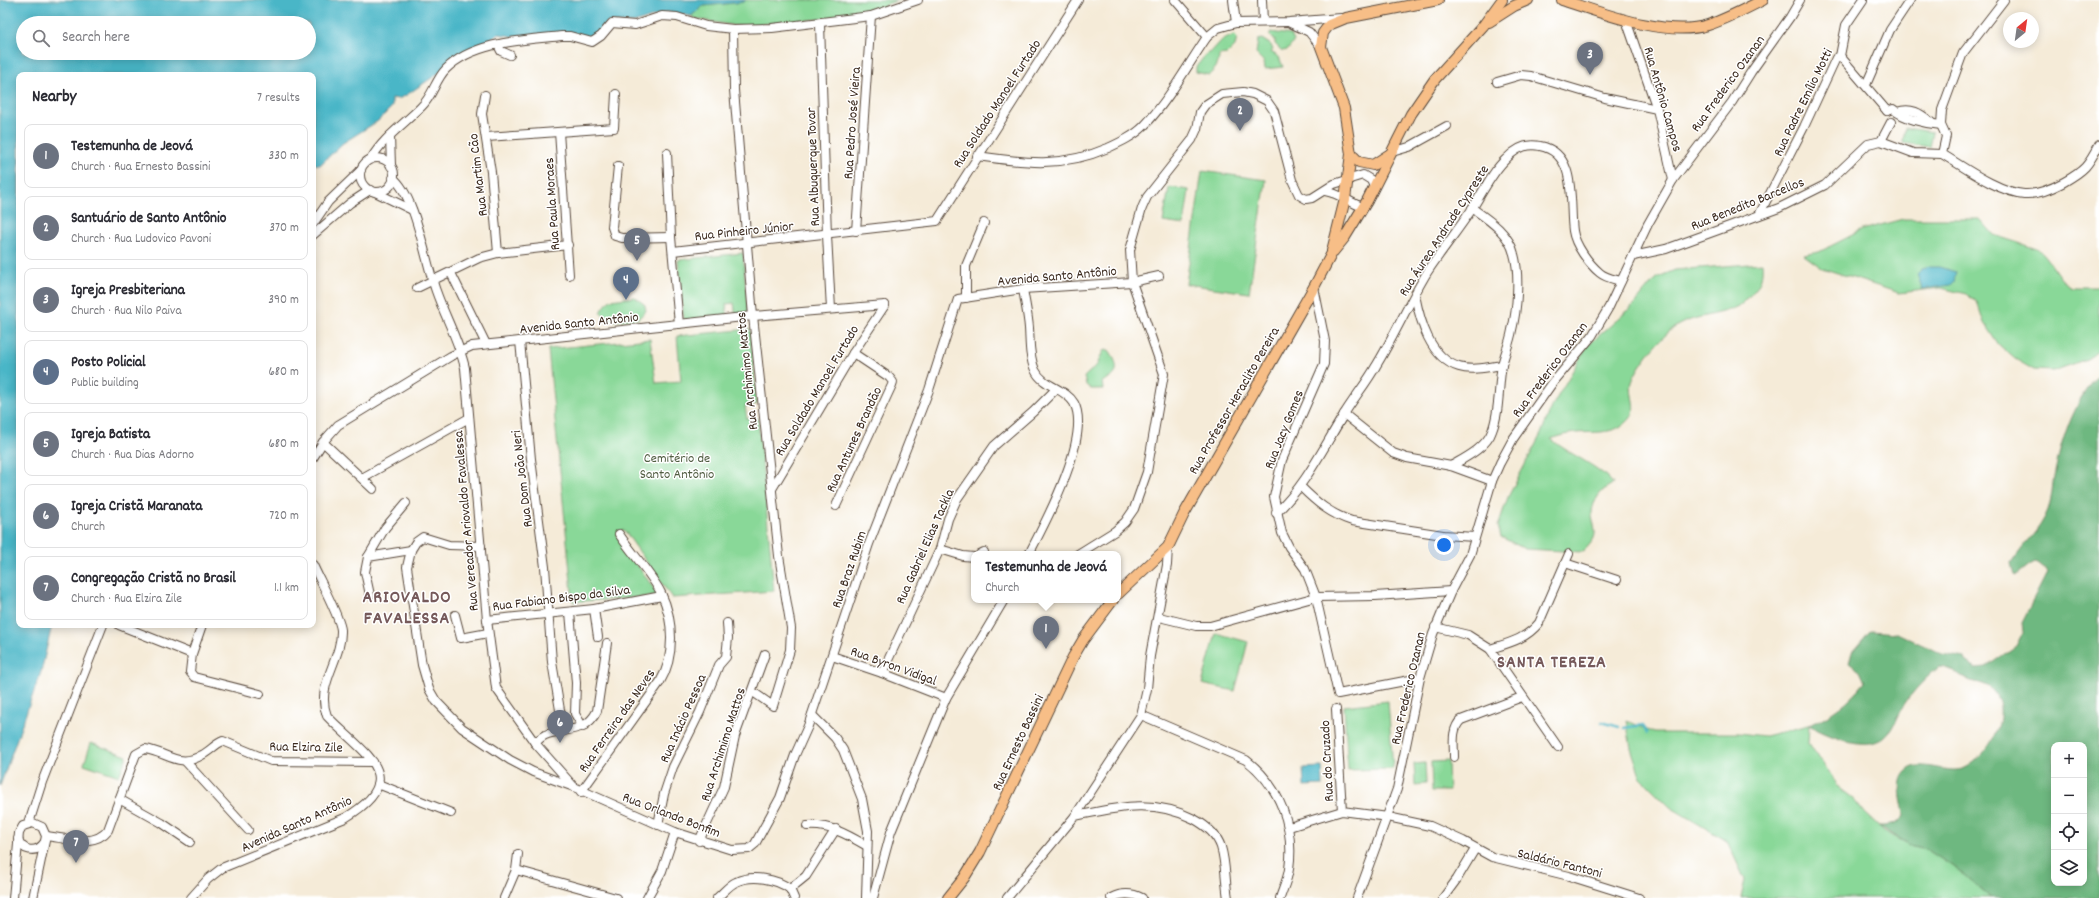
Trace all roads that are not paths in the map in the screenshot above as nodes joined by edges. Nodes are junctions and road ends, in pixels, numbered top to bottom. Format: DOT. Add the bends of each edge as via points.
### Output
graph roads {
  1 [pos="918,0"];
  2 [pos="1078,0"];
  3 [pos="1175,0"];
  4 [pos="1233,0"];
  5 [pos="1262,0"];
  6 [pos="1438,0"];
  7 [pos="1502,0"];
  8 [pos="1528,0"];
  9 [pos="1562,0"];
  10 [pos="1763,0"];
  11 [pos="1800,0"];
  12 [pos="1863,0"];
  13 [pos="1910,0"];
  14 [pos="2004,0"];
  15 [pos="871,16"];
  16 [pos="1346,18"];
  17 [pos="1626,20"];
  18 [pos="1263,22"];
  19 [pos="1289,22"];
  20 [pos="1236,23"];
  21 [pos="820,24"];
  22 [pos="1483,26"];
  23 [pos="734,29"];
  24 [pos="1207,37"];
  25 [pos="498,45"];
  26 [pos="1321,47"];
  27 [pos="510,55"];
  28 [pos="1840,56"];
  29 [pos="1497,82"];
  30 [pos="1866,85"];
  31 [pos="485,94"];
  32 [pos="616,94"];
  33 [pos="1657,109"];
  34 [pos="1887,111"];
  35 [pos="1899,112"];
  36 [pos="1890,122"];
  37 [pos="1937,124"];
  38 [pos="1447,126"];
  39 [pos="559,132"];
  40 [pos="390,136"];
  41 [pos="486,137"];
  42 [pos="1881,140"];
  43 [pos="2099,145"];
  44 [pos="1392,152"];
  45 [pos="667,153"];
  46 [pos="1351,154"];
  47 [pos="1942,154"];
  48 [pos="977,156"];
  49 [pos="371,160"];
  50 [pos="391,166"];
  51 [pos="618,166"];
  52 [pos="361,170"];
  53 [pos="393,178"];
  54 [pos="1348,179"];
  55 [pos="1673,180"];
  56 [pos="1374,187"];
  57 [pos="373,191"];
  58 [pos="1325,191"];
  59 [pos="1345,199"];
  60 [pos="1363,207"];
  61 [pos="1472,208"];
  62 [pos="412,210"];
  63 [pos="1759,215"];
  64 [pos="316,220"];
  65 [pos="936,221"];
  66 [pos="984,223"];
  67 [pos="856,232"];
  68 [pos="316,233"];
  69 [pos="827,235"];
  70 [pos="671,237"];
  71 [pos="748,242"];
  72 [pos="568,245"];
  73 [pos="672,251"];
  74 [pos="498,253"];
  75 [pos="1332,253"];
  76 [pos="1633,256"];
  77 [pos="451,273"];
  78 [pos="569,274"];
  79 [pos="1159,276"];
  80 [pos="1621,280"];
  81 [pos="433,281"];
  82 [pos="1132,282"];
  83 [pos="1314,287"];
  84 [pos="417,288"];
  85 [pos="1023,289"];
  86 [pos="1415,295"];
  87 [pos="962,298"];
  88 [pos="885,305"];
  89 [pos="831,309"];
  90 [pos="753,316"];
  91 [pos="679,324"];
  92 [pos="520,340"];
  93 [pos="486,344"];
  94 [pos="461,351"];
  95 [pos="853,353"];
  96 [pos="1502,365"];
  97 [pos="1056,389"];
  98 [pos="1344,414"];
  99 [pos="469,418"];
  100 [pos="322,442"];
  101 [pos="316,453"];
  102 [pos="1451,466"];
  103 [pos="362,478"];
  104 [pos="1492,481"];
  105 [pos="1300,487"];
  106 [pos="373,489"];
  107 [pos="772,489"];
  108 [pos="406,503"];
  109 [pos="836,506"];
  110 [pos="1276,513"];
  111 [pos="619,534"];
  112 [pos="1475,537"];
  113 [pos="481,546"];
  114 [pos="1168,547"];
  115 [pos="940,549"];
  116 [pos="411,550"];
  117 [pos="1030,551"];
  118 [pos="1083,551"];
  119 [pos="1570,554"];
  120 [pos="368,557"];
  121 [pos="971,557"];
  122 [pos="1565,562"];
  123 [pos="316,571"];
  124 [pos="1617,580"];
  125 [pos="1121,591"];
  126 [pos="1451,591"];
  127 [pos="370,595"];
  128 [pos="662,596"];
  129 [pos="1316,597"];
  130 [pos="1002,603"];
  131 [pos="1111,603"];
  132 [pos="594,609"];
  133 [pos="570,612"];
  134 [pos="455,615"];
  135 [pos="548,615"];
  136 [pos="1159,617"];
  137 [pos="487,620"];
  138 [pos="727,623"];
  139 [pos="1435,627"];
  140 [pos="102,628"];
  141 [pos="132,628"];
  142 [pos="201,628"];
  143 [pos="488,633"];
  144 [pos="598,637"];
  145 [pos="607,643"];
  146 [pos="1490,649"];
  147 [pos="192,654"];
  148 [pos="765,654"];
  149 [pos="832,656"];
  150 [pos="882,673"];
  151 [pos="1420,678"];
  152 [pos="496,688"];
  153 [pos="753,692"];
  154 [pos="260,694"];
  155 [pos="1522,697"];
  156 [pos="946,698"];
  157 [pos="1336,709"];
  158 [pos="812,715"];
  159 [pos="1141,715"];
  160 [pos="560,716"];
  161 [pos="583,727"];
  162 [pos="535,743"];
  163 [pos="1558,747"];
  164 [pos="1454,757"];
  165 [pos="186,762"];
  166 [pos="373,762"];
  167 [pos="378,784"];
  168 [pos="578,790"];
  169 [pos="119,799"];
  170 [pos="1342,811"];
  171 [pos="451,813"];
  172 [pos="1076,816"];
  173 [pos="1388,816"];
  174 [pos="29,823"];
  175 [pos="658,825"];
  176 [pos="807,826"];
  177 [pos="1289,827"];
  178 [pos="836,829"];
  179 [pos="248,830"];
  180 [pos="675,832"];
  181 [pos="18,839"];
  182 [pos="45,840"];
  183 [pos="699,841"];
  184 [pos="190,842"];
  185 [pos="755,844"];
  186 [pos="866,846"];
  187 [pos="1475,849"];
  188 [pos="518,854"];
  189 [pos="516,870"];
  190 [pos="790,889"];
  191 [pos="12,898"];
  192 [pos="33,898"];
  193 [pos="191,898"];
  194 [pos="504,898"];
  195 [pos="616,898"];
  196 [pos="648,898"];
  197 [pos="717,898"];
  198 [pos="794,898"];
  199 [pos="866,898"];
  200 [pos="873,898"];
  201 [pos="948,898"];
  202 [pos="1007,898"];
  203 [pos="1111,898"];
  204 [pos="1142,898"];
  205 [pos="1228,898"];
  206 [pos="1280,898"];
  207 [pos="1357,898"];
  208 [pos="1443,898"];
  209 [pos="1639,898"];
  1 -- 15 [label="street"];
  2 -- 48 [label="street, Rua Soldado Manoel Furtado"];
  3 -- 24 [label="street"];
  4 -- 20 [label="street"];
  5 -- 18 [label="street"];
  6 -- 16 [label="main road"];
  7 -- 22 [label="main road"];
  8 -- 22 [label="main road"];
  9 -- 17 [label="main road"];
  10 -- 17 [label="main road" via="1707,25 1685,28"];
  11 -- 55 [label="street, Rua Frederico Ozanan" via="1732,102"];
  12 -- 28 [label="street, Rua Padre Emílio Motti" via="1846,25"];
  13 -- 30 [label="street" via="1890,30"];
  14 -- 37 [label="street" via="1963,53"];
  15 -- 21 [label="street"];
  15 -- 67 [label="street, Rua Pedro José Vieira"];
  16 -- 19 [label="street"];
  16 -- 26 [label="main road" via="1326,28"];
  17 -- 33 [label="street, Rua Antônio Campos"];
  18 -- 19 [label="street"];
  18 -- 20 [label="street"];
  19 -- 26 [label="street" via="1309,32"];
  20 -- 24 [label="street" via="1218,28"];
  21 -- 23 [label="street"];
  21 -- 69 [label="street, Rua Albuquerque Tovar"];
  22 -- 44 [label="main road, Rua Professor Heraclito Pereira" via="1435,79 1411,114"];
  23 -- 25 [label="street" via="662,16 636,25 612,23 592,42 562,36"];
  23 -- 71 [label="street, Rua Archimimo Mattos" via="734,90"];
  24 -- 48 [label="street" via="1151,118 1134,134 1118,144 1092,155 1062,162 1031,163"];
  25 -- 27 [label="street" via="501,51"];
  25 -- 40 [label="street" via="474,52 448,67 430,98"];
  26 -- 46 [label="main road" via="1344,108"];
  28 -- 30 [label="street"];
  28 -- 63 [label="street, Rua Padre Emílio Motti" via="1836,58"];
  29 -- 33 [label="street" via="1511,76 1530,76 1605,98"];
  30 -- 34 [label="street"];
  31 -- 41 [label="street, Rua Martim Cão" via="482,114"];
  32 -- 39 [label="street" via="614,128"];
  33 -- 55 [label="street, Rua Antônio Campos"];
  34 -- 35 [label="street" via="1893,109"];
  34 -- 36 [label="street" via="1886,116"];
  35 -- 36 [label="street" via="1897,120"];
  35 -- 37 [label="street"];
  36 -- 42 [label="street"];
  37 -- 47 [label="street" via="1946,136"];
  38 -- 44 [label="street" via="1409,147"];
  39 -- 41 [label="street"];
  39 -- 72 [label="street, Rua Paula Moraes"];
  40 -- 49 [label="street" via="380,145"];
  40 -- 50 [label="street"];
  41 -- 74 [label="street, Rua Martim Cão"];
  42 -- 47 [label="street" via="1913,153"];
  42 -- 63 [label="street, Rua Benedito Barcellos" via="1868,144 1825,185"];
  43 -- 47 [label="street" via="2087,168 2054,187 2025,194 2014,193 1997,186"];
  44 -- 46 [label="main road" via="1373,165 1359,162"];
  44 -- 56 [label="main road, Rua Professor Heraclito Pereira"];
  45 -- 70 [label="street"];
  46 -- 54 [label="main road"];
  48 -- 65 [label="street, Rua Soldado Manoel Furtado"];
  49 -- 50 [label="street" via="384,160"];
  49 -- 52 [label="street" via="364,164"];
  50 -- 53 [label="street"];
  51 -- 70 [label="street" via="616,207 612,227 616,236"];
  52 -- 57 [label="street" via="362,182"];
  52 -- 64 [label="street" via="328,202"];
  53 -- 57 [label="street" via="386,189"];
  53 -- 62 [label="street, Rua Vereador Ariovaldo Favalessa" via="404,188"];
  54 -- 56 [label="street" via="1363,175 1371,180"];
  54 -- 58 [label="street" via="1334,184"];
  54 -- 59 [label="main road"];
  55 -- 76 [label="street, Rua Frederico Ozanan"];
  56 -- 60 [label="main road, Rua Professor Heraclito Pereira"];
  57 -- 62 [label="street"];
  57 -- 68 [label="street" via="345,207"];
  58 -- 59 [label="street" via="1334,192"];
  58 -- 82 [label="street" via="1312,198 1299,196 1288,168 1274,111 1267,101 1243,92 1222,94 1205,105 1200,112 1192,140 1154,187 1142,208 1130,250"];
  59 -- 60 [label="street"];
  59 -- 75 [label="main road"];
  60 -- 75 [label="main road, Rua Professor Heraclito Pereira"];
  61 -- 80 [label="street, Rua Áurea Andrade Cypreste" via="1500,166 1517,150 1529,145 1549,149 1556,153 1566,169 1572,199 1573,231 1577,241 1600,273"];
  61 -- 86 [label="street, Rua Áurea Andrade Cypreste" via="1428,271"];
  61 -- 96 [label="street" via="1502,231 1514,254 1516,300 1512,329"];
  62 -- 81 [label="street, Rua Vereador Ariovaldo Favalessa"];
  63 -- 76 [label="street, Rua Benedito Barcellos" via="1666,249"];
  65 -- 67 [label="street, Rua Pinheiro Júnior"];
  66 -- 87 [label="street, Rua Braz Rubim" via="966,266"];
  67 -- 69 [label="street, Rua Pinheiro Júnior"];
  69 -- 71 [label="street, Rua Pinheiro Júnior"];
  69 -- 89 [label="street, Rua Albuquerque Tovar"];
  70 -- 73 [label="street"];
  71 -- 73 [label="street, Rua Pinheiro Júnior"];
  71 -- 90 [label="street, Rua Archimimo Mattos"];
  72 -- 74 [label="street"];
  72 -- 78 [label="street, Rua Paula Moraes"];
  73 -- 91 [label="street"];
  74 -- 77 [label="street" via="479,258"];
  75 -- 83 [label="main road, Rua Professor Heraclito Pereira"];
  76 -- 80 [label="street, Rua Frederico Ozanan"];
  77 -- 81 [label="street"];
  77 -- 93 [label="street"];
  79 -- 82 [label="street, Avenida Santo Antônio"];
  80 -- 104 [label="street, Rua Frederico Ozanan" via="1592,336 1551,385 1513,439"];
  81 -- 84 [label="street"];
  81 -- 94 [label="street, Rua Vereador Ariovaldo Favalessa"];
  82 -- 85 [label="street, Avenida Santo Antônio"];
  82 -- 118 [label="street" via="1162,367 1164,380 1147,472 1138,498 1125,522"];
  83 -- 110 [label="street, Rua Jacy Gomes" via="1325,341 1324,364 1282,460 1274,497"];
  83 -- 114 [label="main road, Rua Professor Heraclito Pereira" via="1184,514"];
  85 -- 87 [label="street, Avenida Santo Antônio"];
  85 -- 97 [label="street" via="1035,370 1040,378"];
  86 -- 96 [label="street" via="1419,316 1429,341 1447,360 1460,367"];
  86 -- 98 [label="street, Rua Áurea Andrade Cypreste" via="1376,368"];
  87 -- 149 [label="street, Rua Braz Rubim" via="869,544"];
  88 -- 89 [label="street, Avenida Santo Antônio"];
  88 -- 95 [label="street, Rua Soldado Manoel Furtado"];
  89 -- 90 [label="street, Avenida Santo Antônio"];
  90 -- 91 [label="street, Avenida Santo Antônio"];
  90 -- 107 [label="street, Rua Archimimo Mattos"];
  91 -- 92 [label="street, Avenida Santo Antônio"];
  92 -- 93 [label="street, Avenida Santo Antônio"];
  92 -- 135 [label="street, Rua Dom João Neri"];
  93 -- 94 [label="street, Avenida Santo Antônio"];
  94 -- 99 [label="street, Rua Vereador Ariovaldo Favalessa"];
  94 -- 100 [label="street, Avenida Santo Antônio" via="344,421"];
  95 -- 107 [label="street, Rua Soldado Manoel Furtado"];
  95 -- 109 [label="street, Rua Antunes Brandão" via="893,382"];
  96 -- 102 [label="street" via="1492,432 1483,444"];
  97 -- 115 [label="street, Rua Gabriel Elias Tackla" via="1033,412 1002,436 985,458 957,499 948,519"];
  97 -- 117 [label="street" via="1074,403 1078,421 1076,441 1058,494"];
  98 -- 102 [label="street" via="1393,453"];
  98 -- 105 [label="street, Rua Áurea Andrade Cypreste"];
  99 -- 103 [label="street"];
  99 -- 113 [label="street, Rua Vereador Ariovaldo Favalessa"];
  100 -- 101 [label="street, Avenida Santo Antônio"];
  100 -- 103 [label="street"];
  102 -- 104 [label="street"];
  103 -- 106 [label="street"];
  104 -- 112 [label="street, Rua Frederico Ozanan"];
  105 -- 110 [label="street, Rua Áurea Andrade Cypreste"];
  105 -- 112 [label="street" via="1327,510 1352,521 1443,535"];
  107 -- 153 [label="street, Rua Archimimo Mattos" via="778,556 791,638 790,650 773,706"];
  108 -- 120 [label="street" via="385,528"];
  110 -- 129 [label="street, Rua Jacy Gomes" via="1282,533 1305,569"];
  111 -- 128 [label="street, Rua Ferreira das Neves"];
  112 -- 126 [label="street, Rua Frederico Ozanan" via="1470,556"];
  113 -- 116 [label="street" via="449,545 423,537"];
  113 -- 137 [label="street, Rua Vereador Ariovaldo Favalessa"];
  114 -- 125 [label="main road"];
  114 -- 136 [label="street, Rua Professor Heraclito Pereira"];
  115 -- 121 [label="street"];
  115 -- 150 [label="street, Rua Gabriel Elias Tackla"];
  116 -- 120 [label="street"];
  116 -- 168 [label="street, Rua Orlando Bonfim" via="407,567 413,613 425,679 436,701 462,728 510,760 532,772"];
  119 -- 122 [label="street"];
  120 -- 127 [label="street" via="365,572"];
  122 -- 124 [label="street"];
  122 -- 146 [label="street" via="1539,623 1519,640"];
  123 -- 166 [label="street" via="341,628 340,644 323,693 324,708 327,716"];
  126 -- 129 [label="street"];
  126 -- 139 [label="street, Rua Frederico Ozanan"];
  128 -- 132 [label="street, Rua Fabiano Bispo da Silva"];
  128 -- 168 [label="street, Rua Ferreira das Neves" via="666,604 671,639 670,658 665,673"];
  129 -- 136 [label="street" via="1210,626 1196,626"];
  129 -- 151 [label="street, Rua Jacy Gomes" via="1338,694"];
  130 -- 156 [label="street"];
  131 -- 201 [label="main road, Rua Ernesto Bassini" via="1073,657 980,852"];
  132 -- 133 [label="street, Rua Fabiano Bispo da Silva"];
  132 -- 144 [label="street"];
  133 -- 135 [label="street, Rua Fabiano Bispo da Silva"];
  133 -- 161 [label="street" via="576,683 575,714"];
  134 -- 143 [label="street" via="461,638"];
  135 -- 137 [label="street, Rua Fabiano Bispo da Silva"];
  135 -- 160 [label="street, Rua Dom João Neri"];
  136 -- 159 [label="street, Rua Professor Heraclito Pereira"];
  137 -- 143 [label="street, Rua Vereador Ariovaldo Favalessa"];
  138 -- 175 [label="street, Rua Inácio Pessoa" via="726,657 719,665 676,761 664,794"];
  139 -- 146 [label="street" via="1468,636"];
  139 -- 151 [label="street, Rua Frederico Ozanan"];
  140 -- 174 [label="street" via="42,782"];
  141 -- 147 [label="street"];
  142 -- 147 [label="street"];
  143 -- 152 [label="street, Rua Vereador Ariovaldo Favalessa"];
  145 -- 161 [label="street" via="597,712"];
  146 -- 155 [label="street"];
  147 -- 154 [label="street" via="192,676"];
  148 -- 153 [label="street, Rua Archimimo Mattos"];
  149 -- 150 [label="street, Rua Byron Vidigal"];
  149 -- 158 [label="street, Rua Braz Rubim"];
  150 -- 156 [label="street, Rua Byron Vidigal"];
  151 -- 173 [label="street, Rua Frederico Ozanan" via="1397,789"];
  152 -- 162 [label="street, Rua Orlando Bonfim"];
  153 -- 183 [label="street, Rua Archimimo Mattos" via="735,736 724,788"];
  155 -- 163 [label="street"];
  155 -- 164 [label="street" via="1456,724"];
  156 -- 200 [label="street" via="891,832"];
  157 -- 170 [label="street, Rua do Cruzado"];
  158 -- 185 [label="street, Rua Braz Rubim" via="780,798"];
  158 -- 186 [label="street" via="835,738 850,762 862,799 868,831"];
  159 -- 172 [label="street, Rua Professor Heraclito Pereira"];
  159 -- 177 [label="street" via="1246,760 1278,798"];
  161 -- 162 [label="street" via="546,734"];
  162 -- 168 [label="street, Rua Orlando Bonfim"];
  165 -- 166 [label="street, Rua Elzira Zile" via="202,756 223,741 271,760"];
  165 -- 169 [label="street" via="150,750 140,750 136,754"];
  165 -- 179 [label="street"];
  166 -- 167 [label="street" via="378,772"];
  167 -- 171 [label="street"];
  167 -- 193 [label="street, Avenida Santo Antônio" via="370,800 362,808 345,818 222,868"];
  168 -- 175 [label="street, Rua Orlando Bonfim"];
  169 -- 182 [label="street" via="108,830 98,839"];
  169 -- 184 [label="street"];
  170 -- 173 [label="street, Saldário Fantoni"];
  170 -- 177 [label="street"];
  172 -- 202 [label="street, Rua Professor Heraclito Pereira"];
  172 -- 205 [label="street" via="1149,805 1177,811 1200,822 1209,829 1220,845"];
  173 -- 187 [label="street, Saldário Fantoni" via="1430,826"];
  173 -- 207 [label="street, Rua Frederico Ozanan"];
  174 -- 181 [label="street" via="20,829"];
  174 -- 182 [label="street" via="40,826"];
  175 -- 180 [label="street, Rua Orlando Bonfim"];
  176 -- 178 [label="street"];
  177 -- 206 [label="street" via="1289,870"];
  178 -- 186 [label="street"];
  178 -- 190 [label="street" via="806,876"];
  180 -- 183 [label="street, Rua Orlando Bonfim"];
  180 -- 196 [label="street" via="662,871"];
  181 -- 182 [label="street" via="22,846 30,850 38,849"];
  181 -- 191 [label="street"];
  182 -- 192 [label="street"];
  183 -- 185 [label="street, Rua Orlando Bonfim" via="740,851"];
  186 -- 199 [label="street"];
  187 -- 208 [label="street"];
  187 -- 209 [label="street, Saldário Fantoni" via="1492,858 1569,876"];
  188 -- 189 [label="street"];
  189 -- 194 [label="street"];
  189 -- 195 [label="street"];
  190 -- 197 [label="street" via="777,881 742,880"];
  190 -- 198 [label="street"];
  203 -- 204 [label="street" via="1128,894"];
}
